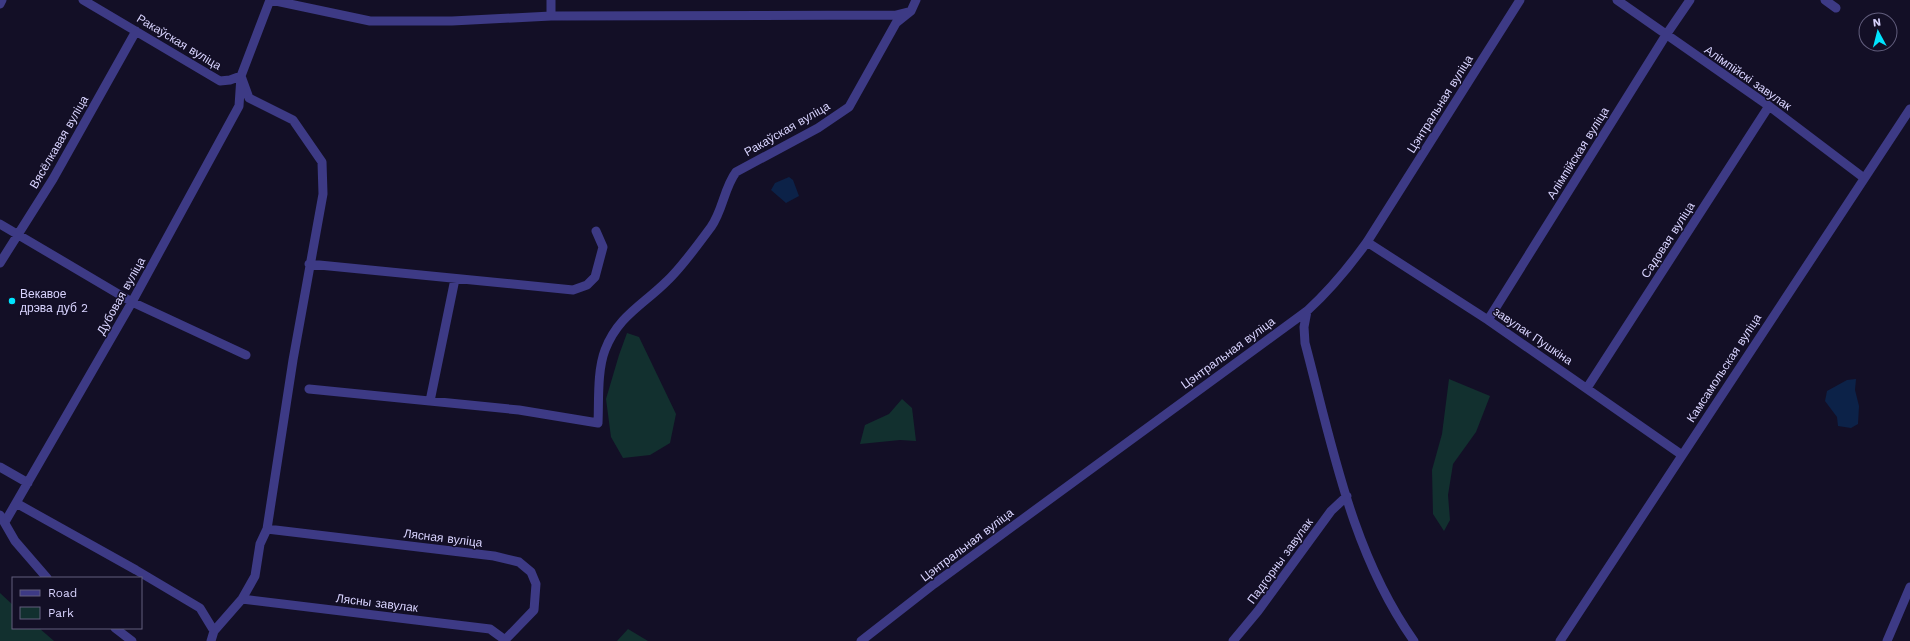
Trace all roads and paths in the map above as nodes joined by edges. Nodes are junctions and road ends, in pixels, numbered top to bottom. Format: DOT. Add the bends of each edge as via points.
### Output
graph roads {
  1 [pos="2,0"];
  2 [pos="83,0"];
  3 [pos="270,0"];
  4 [pos="551,0"];
  5 [pos="916,0"];
  6 [pos="1519,0"];
  7 [pos="1617,0"];
  8 [pos="1690,0"];
  9 [pos="1825,0"];
  10 [pos="0,4"];
  11 [pos="1836,8"];
  12 [pos="911,11"];
  13 [pos="550,16"];
  14 [pos="136,31"];
  15 [pos="1666,35"];
  16 [pos="241,76"];
  17 [pos="1768,106"];
  18 [pos="1910,109"];
  19 [pos="1864,178"];
  20 [pos="0,224"];
  21 [pos="596,231"];
  22 [pos="17,235"];
  23 [pos="1367,242"];
  24 [pos="0,263"];
  25 [pos="309,264"];
  26 [pos="456,279"];
  27 [pos="132,302"];
  28 [pos="1307,311"];
  29 [pos="1488,320"];
  30 [pos="246,355"];
  31 [pos="309,388"];
  32 [pos="1587,388"];
  33 [pos="430,401"];
  34 [pos="1682,455"];
  35 [pos="0,467"];
  36 [pos="28,483"];
  37 [pos="1347,496"];
  38 [pos="16,503"];
  39 [pos="3,518"];
  40 [pos="267,529"];
  41 [pos="46,577"];
  42 [pos="1910,587"];
  43 [pos="242,599"];
  44 [pos="117,629"];
  45 [pos="214,632"];
  46 [pos="132,641"];
  47 [pos="211,641"];
  48 [pos="504,641"];
  49 [pos="861,641"];
  50 [pos="1233,641"];
  51 [pos="1414,641"];
  52 [pos="1560,641"];
  53 [pos="1887,641"];
  1 -- 10 [label="street"];
  2 -- 14 [label="street, Ракаўская вуліца"];
  3 -- 13 [label="street" via="370,21 452,21"];
  3 -- 16 [label="street, Дубовая вуліца"];
  4 -- 13 [label="street"];
  5 -- 12 [label="street"];
  6 -- 23 [label="street, Цэнтральная вуліца"];
  7 -- 15 [label="street, Алімпійскі завулак"];
  8 -- 15 [label="street, Алімпійская вуліца"];
  9 -- 11 [label="street"];
  12 -- 13 [label="street" via="896,15"];
  12 -- 33 [label="street, Ракаўская вуліца" via="896,23 849,107 818,128 736,172 730,180 712,226 668,281 624,319 605,351 598,423 519,410"];
  14 -- 16 [label="street, Ракаўская вуліца" via="220,80"];
  14 -- 22 [label="street, Вясёлкавая вуліца" via="53,179"];
  15 -- 17 [label="street, Алімпійскі завулак"];
  15 -- 29 [label="street, Алімпійская вуліца"];
  16 -- 25 [label="street" via="249,98 293,120 322,162 323,194"];
  16 -- 27 [label="street, Дубовая вуліца" via="239,106"];
  17 -- 19 [label="street, Алімпійскі завулак"];
  17 -- 32 [label="street, Садовая вуліца"];
  18 -- 19 [label="street, Камсамольская вуліца"];
  19 -- 34 [label="street, Камсамольская вуліца"];
  20 -- 22 [label="street"];
  21 -- 26 [label="street" via="603,247 596,277 587,285 573,290"];
  22 -- 24 [label="street, Вясёлкавая вуліца"];
  22 -- 27 [label="street"];
  23 -- 28 [label="street, Цэнтральная вуліца" via="1335,284"];
  23 -- 29 [label="street, завулак Пушкіна"];
  25 -- 26 [label="street"];
  25 -- 40 [label="street"];
  26 -- 33 [label="street"];
  27 -- 30 [label="street"];
  27 -- 36 [label="street, Дубовая вуліца"];
  28 -- 37 [label="street" via="1305,343"];
  28 -- 49 [label="street, Цэнтральная вуліца" via="934,584"];
  29 -- 32 [label="street, завулак Пушкіна"];
  31 -- 33 [label="street"];
  32 -- 34 [label="street, завулак Пушкіна"];
  34 -- 52 [label="street, Камсамольская вуліца"];
  35 -- 36 [label="street"];
  36 -- 38 [label="street, Дубовая вуліца"];
  37 -- 50 [label="street, Падгорны завулак" via="1331,511"];
  37 -- 51 [label="street" via="1374,573 1396,615"];
  38 -- 39 [label="street, Дубовая вуліца"];
  38 -- 45 [label="street" via="200,608"];
  39 -- 41 [label="street" via="14,541"];
  40 -- 43 [label="street" via="260,544 254,576"];
  40 -- 48 [label="street, Лясная вуліца" via="494,556 519,562 531,572 536,584 534,610"];
  42 -- 53 [label="street"];
  43 -- 45 [label="street"];
  43 -- 48 [label="street, Лясны завулак" via="490,629"];
  44 -- 46 [label="street"];
  45 -- 47 [label="street"];
}
